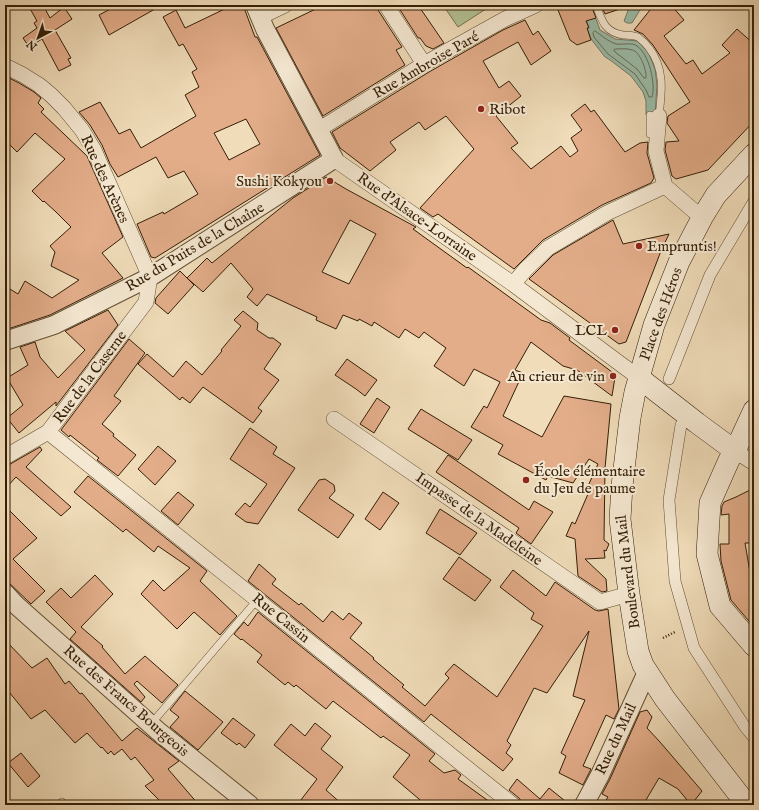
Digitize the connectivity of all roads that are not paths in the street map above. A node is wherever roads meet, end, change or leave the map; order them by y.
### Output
1 (285, 5) edge
2 (386, 5) edge
3 (536, 5) edge
4 (596, 5) edge
5 (257, 11) edge
6 (424, 64) junction
7 (5, 66) edge
8 (655, 116) junction
9 (318, 130) junction
10 (650, 134) dead end
11 (754, 154) edge
12 (334, 159) junction
13 (665, 186) junction
14 (754, 201) edge
15 (703, 216) junction
16 (150, 277) junction
17 (513, 284) junction
18 (5, 341) edge
19 (638, 377) junction
20 (669, 379) dead end
21 (754, 410) edge
22 (334, 420) dead end
23 (681, 425) dead end
24 (48, 432) junction
25 (736, 450) junction
26 (5, 457) edge
27 (754, 463) edge
28 (629, 594) junction
29 (258, 600) junction
30 (9, 603) edge
31 (754, 646) edge
32 (647, 672) junction
33 (151, 725) junction
34 (754, 738) edge
35 (250, 805) edge
36 (513, 805) edge
37 (584, 805) edge
38 (747, 805) edge

1 - 5 street
2 - 6 street
3 - 6 street, Rue Ambroise Paré
4 - 8 lane
5 - 9 street, Rue d'Alsace-Lorraine
6 - 9 street, Rue Ambroise Paré
7 - 16 street, Rue des Arènes
8 - 10 lane
8 - 13 street
9 - 12 street, Rue d'Alsace-Lorraine
11 - 15 main road, Place des Héros
12 - 16 street, Rue du Puits de la Chaîne
12 - 17 street, Rue d'Alsace-Lorraine
13 - 15 street
13 - 17 street
14 - 20 street
15 - 19 main road, Place des Héros
16 - 18 street, Rue du Puits de la Chaîne
16 - 24 street, Rue de la Caserne
17 - 19 street, Rue d'Alsace-Lorraine
19 - 25 main road
19 - 28 main road, Boulevard du Mail
21 - 25 main road
22 - 28 street, Impasse de la Madeleine
23 - 34 street
24 - 26 street, Rue de la Caserne
24 - 29 street, Rue Cassin
25 - 27 street
25 - 31 main road
28 - 32 main road, Boulevard du Mail
29 - 33 lane
29 - 36 street, Rue Cassin
30 - 33 street, Rue des Francs Bourgeois
32 - 37 street, Rue du Mail
32 - 38 main road, Boulevard du Mail
33 - 35 street, Rue des Francs Bourgeois

